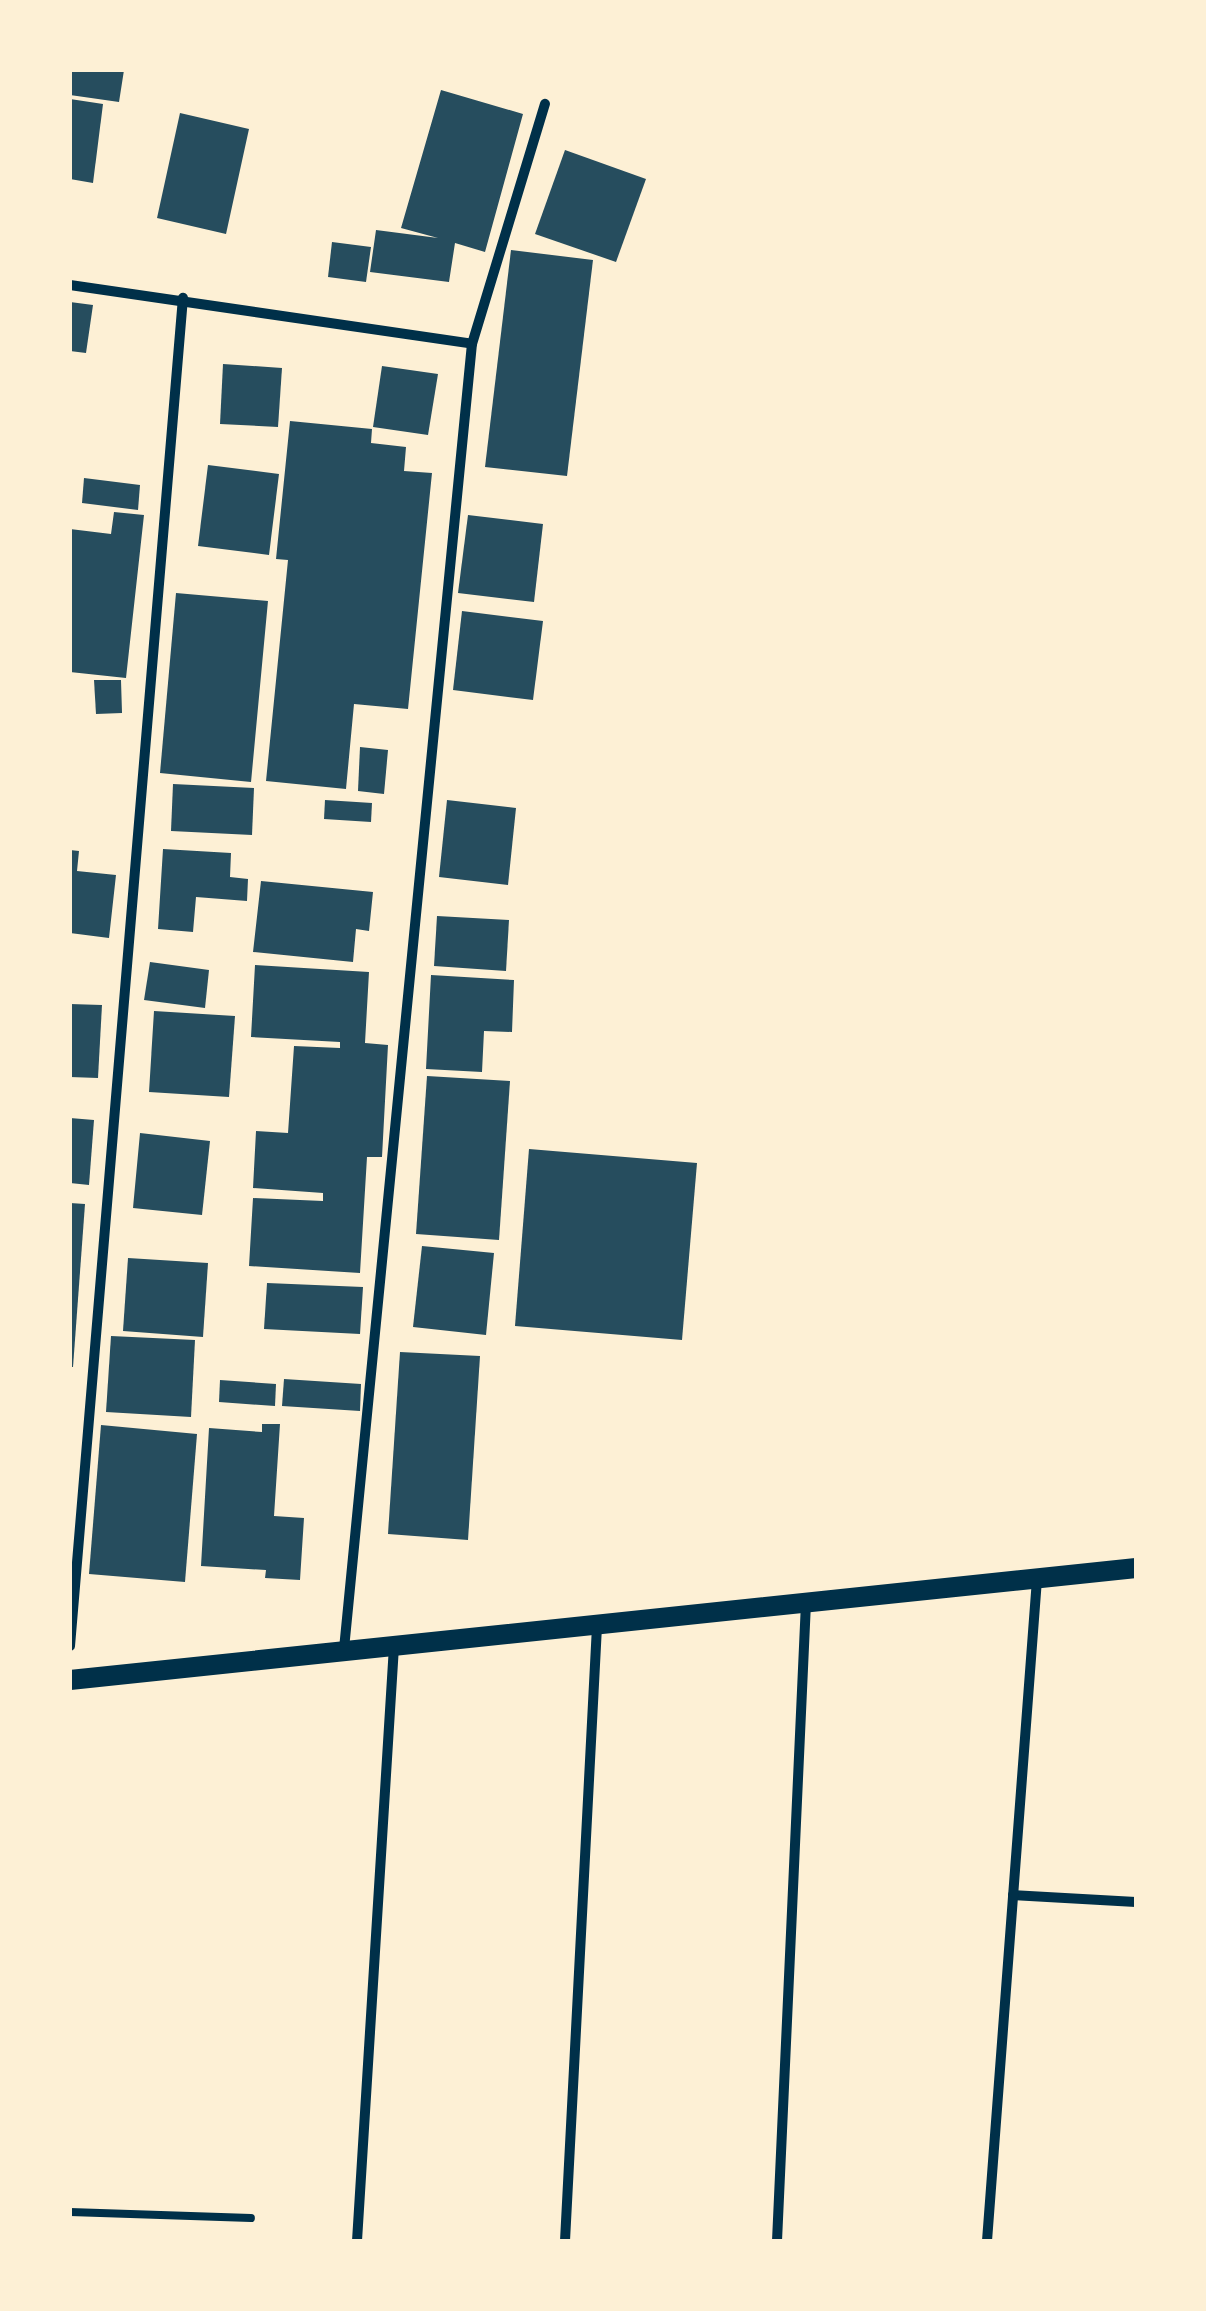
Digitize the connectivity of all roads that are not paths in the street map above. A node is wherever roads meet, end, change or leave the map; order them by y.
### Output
1 (545, 104) dead end
2 (70, 285) edge
3 (183, 298) junction
4 (472, 344) junction
5 (1136, 1568) edge
6 (1037, 1577) junction
7 (806, 1601) junction
8 (597, 1627) junction
9 (394, 1645) junction
10 (70, 1646) edge
11 (344, 1649) junction
12 (70, 1680) edge
13 (1013, 1895) junction
14 (1136, 1902) edge
15 (70, 2212) edge
16 (251, 2218) dead end
17 (357, 2241) edge
18 (566, 2241) edge
19 (777, 2241) edge
20 (987, 2241) edge

1 - 4 street
2 - 3 street
3 - 4 street
3 - 10 street
4 - 11 street
5 - 6 main road
6 - 7 main road
6 - 13 street
7 - 8 main road
7 - 19 street
8 - 9 main road
8 - 18 street
9 - 11 main road
9 - 17 street
11 - 12 main road
13 - 14 street
13 - 20 street
15 - 16 lane

